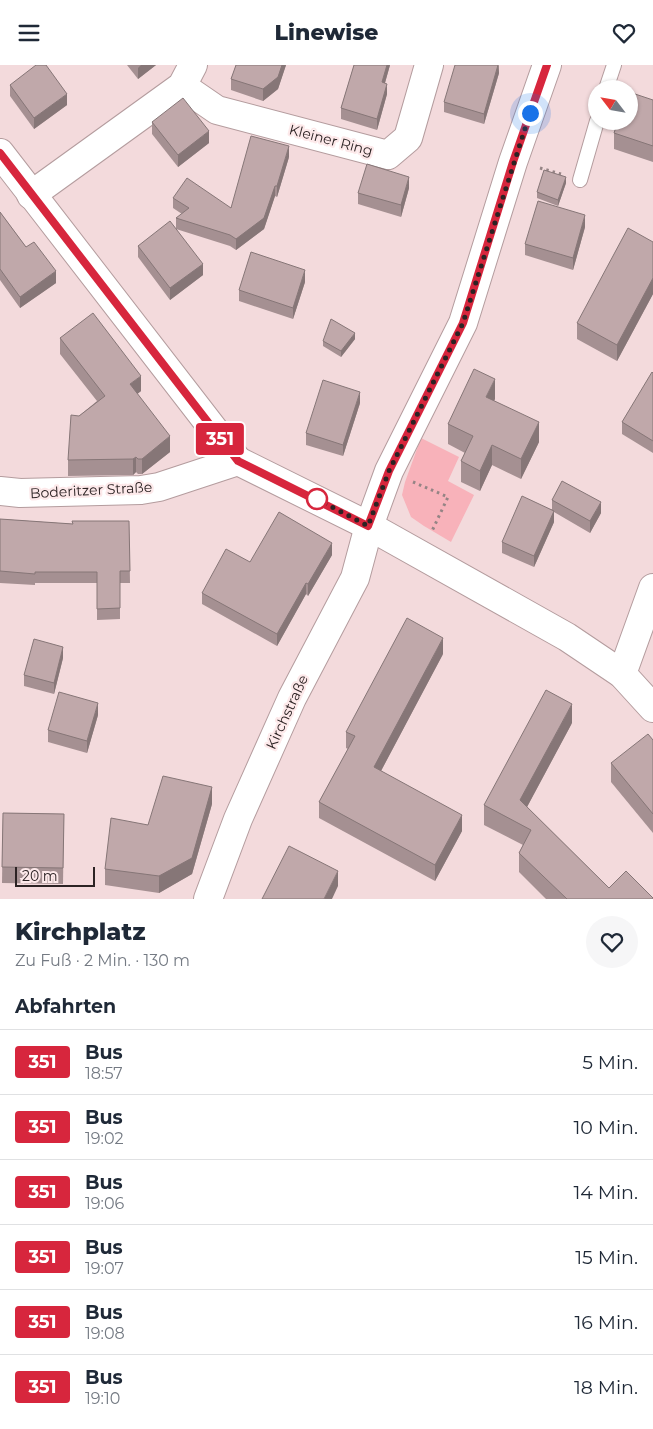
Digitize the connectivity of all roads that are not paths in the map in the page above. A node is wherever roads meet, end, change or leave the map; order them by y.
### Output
1 (429, 65) edge
2 (547, 65) edge
3 (614, 65) edge
4 (187, 75) edge
5 (609, 80) edge
6 (594, 130) edge
7 (0, 153) edge
8 (580, 180) road end
9 (31, 195) junction
10 (238, 461) junction
11 (0, 491) edge
12 (368, 526) junction
13 (653, 588) edge
14 (622, 674) junction
15 (653, 707) edge
16 (208, 899) edge

1 - 4 street, Kleiner Ring
2 - 12 street, Kirchstraße
3 - 5 lane
4 - 9 street, Kleiner Ring
6 - 8 lane
7 - 9 street
9 - 10 street
10 - 11 street, Boderitzer Straße
10 - 12 street
12 - 14 street
12 - 16 street, Kirchstraße
13 - 14 street
14 - 15 street

